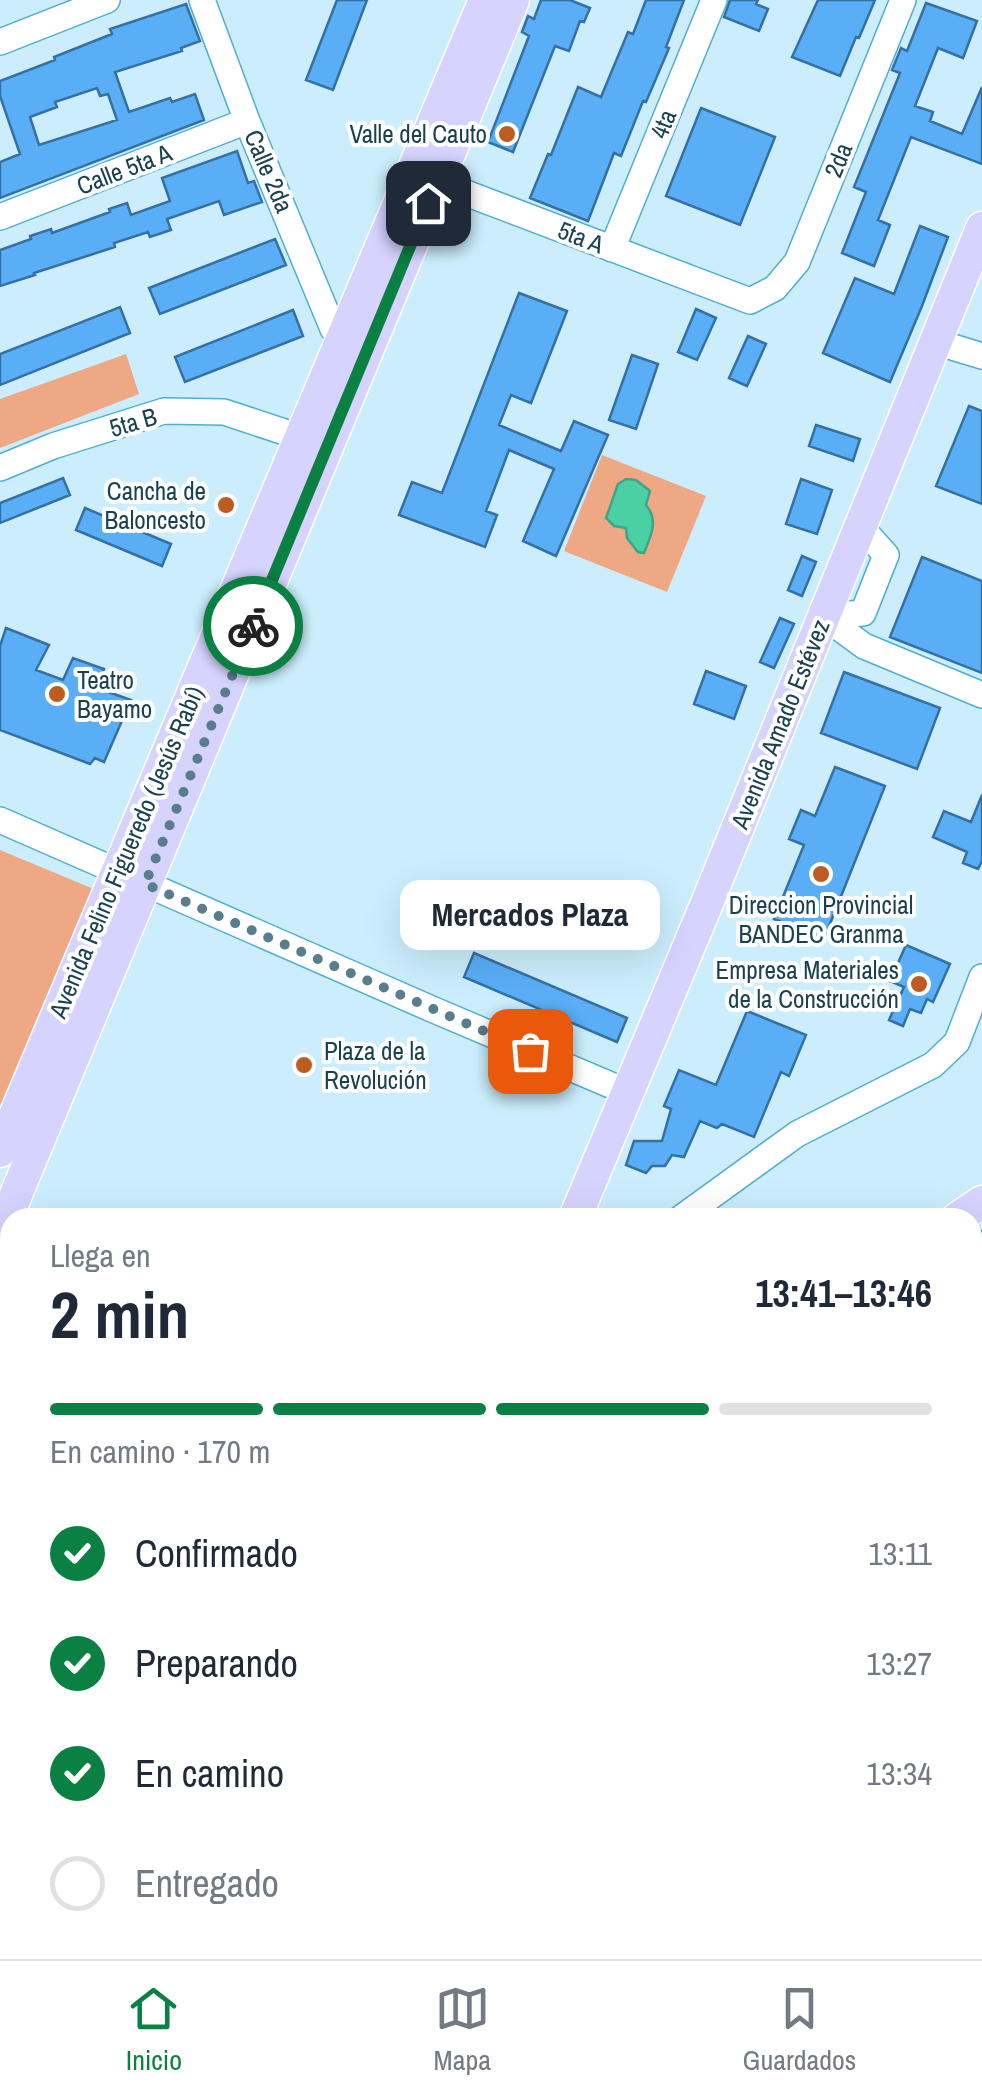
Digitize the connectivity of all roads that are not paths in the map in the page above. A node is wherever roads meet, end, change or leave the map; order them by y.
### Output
1 (106, 0) edge
2 (202, 0) edge
3 (484, 0) edge
4 (513, 0) edge
5 (714, 0) edge
6 (903, 0) edge
7 (0, 42) edge
8 (247, 121) junction
9 (425, 177) junction
10 (0, 217) edge
11 (982, 228) edge
12 (612, 249) junction
13 (750, 300) joint
14 (344, 332) junction
15 (936, 342) junction
16 (982, 356) edge
17 (314, 441) junction
18 (0, 468) edge
19 (823, 616) junction
20 (982, 695) edge
21 (0, 820) edge
22 (132, 877) junction
23 (982, 977) edge
24 (627, 1092) junction
25 (0, 1151) edge
26 (9, 1208) edge
27 (579, 1208) edge
28 (695, 1208) edge

1 - 7 street
2 - 8 street, Calle 2da
3 - 9 main road, Avenida Felino Figueredo (Jesús Rabí)
4 - 9 main road, Avenida Felino Figueredo (Jesús Rabí)
5 - 12 street, 4ta
6 - 13 street, 2da
8 - 10 street, Calle 5ta A
8 - 14 street, Calle 2da
9 - 12 street, 5ta A
9 - 14 main road, Avenida Felino Figueredo (Jesús Rabí)
9 - 17 main road, Avenida Felino Figueredo (Jesús Rabí)
11 - 15 main road, Avenida Amado Estévez
12 - 13 street, 5ta A
14 - 17 main road, Avenida Felino Figueredo (Jesús Rabí)
15 - 16 street
15 - 19 main road, Avenida Amado Estévez
17 - 18 street, 5ta B
17 - 22 main road, Avenida Felino Figueredo (Jesús Rabí)
19 - 20 street
19 - 24 main road, Avenida Amado Estévez
21 - 22 street
22 - 24 street
22 - 25 main road, Avenida Felino Figueredo (Jesús Rabí)
22 - 26 main road, Avenida Felino Figueredo (Jesús Rabí)
23 - 28 street
24 - 27 main road, Avenida Amado Estévez

